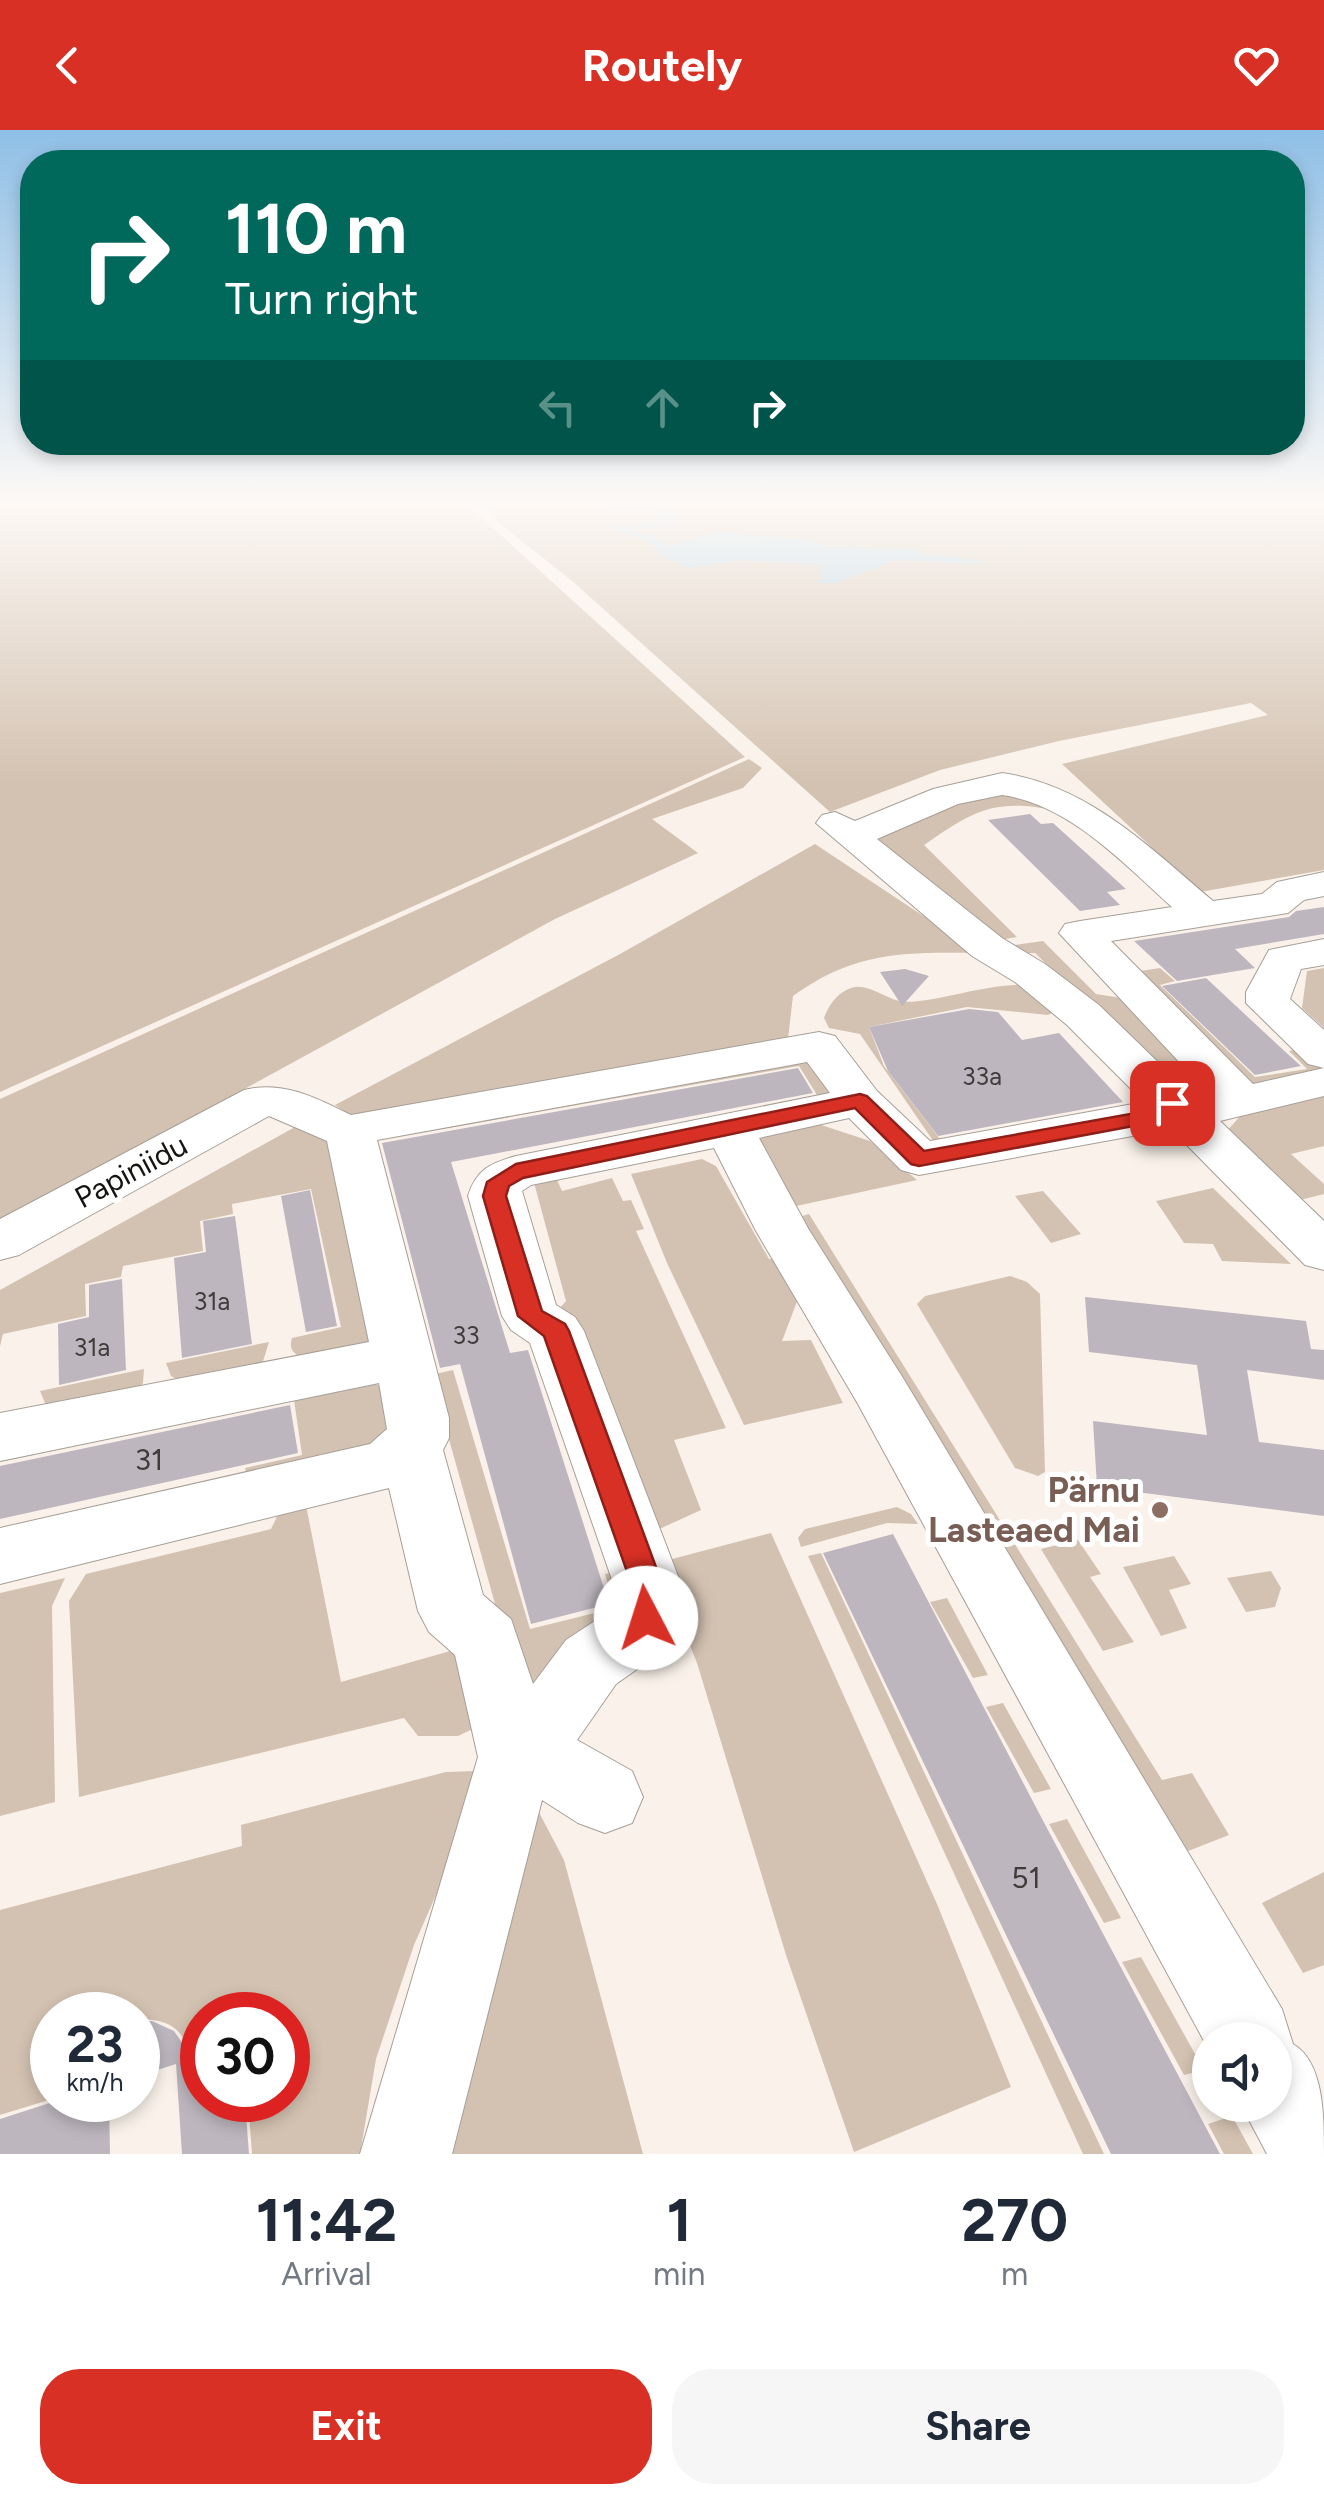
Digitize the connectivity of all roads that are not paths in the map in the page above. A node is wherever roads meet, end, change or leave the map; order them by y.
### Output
1 (1324, 884) edge
2 (1204, 914) junction
3 (1324, 952) edge
4 (1324, 1054) edge
5 (1324, 1082) edge
6 (860, 1100) junction
7 (1241, 1100) junction
8 (1184, 1115) junction
9 (730, 1130) junction
10 (346, 1131) junction
11 (0, 1242) edge
12 (1324, 1252) edge
13 (402, 1357) junction
14 (0, 1437) edge
15 (411, 1448) junction
16 (0, 1556) edge
17 (516, 1757) junction
18 (605, 1796) dead end
19 (1242, 2022) edge
20 (1292, 2111) edge
21 (406, 2154) edge
22 (1317, 2154) edge

1 - 2 street
2 - 7 street
2 - 8 street
3 - 4 street
5 - 7 street
6 - 8 street
6 - 9 street
6 - 10 street
7 - 8 street
8 - 12 street
9 - 17 street
9 - 19 street
10 - 11 street, Papiniidu
10 - 13 street
13 - 14 street
13 - 15 street
15 - 16 street
15 - 17 street
17 - 18 street
17 - 21 street
20 - 22 street

